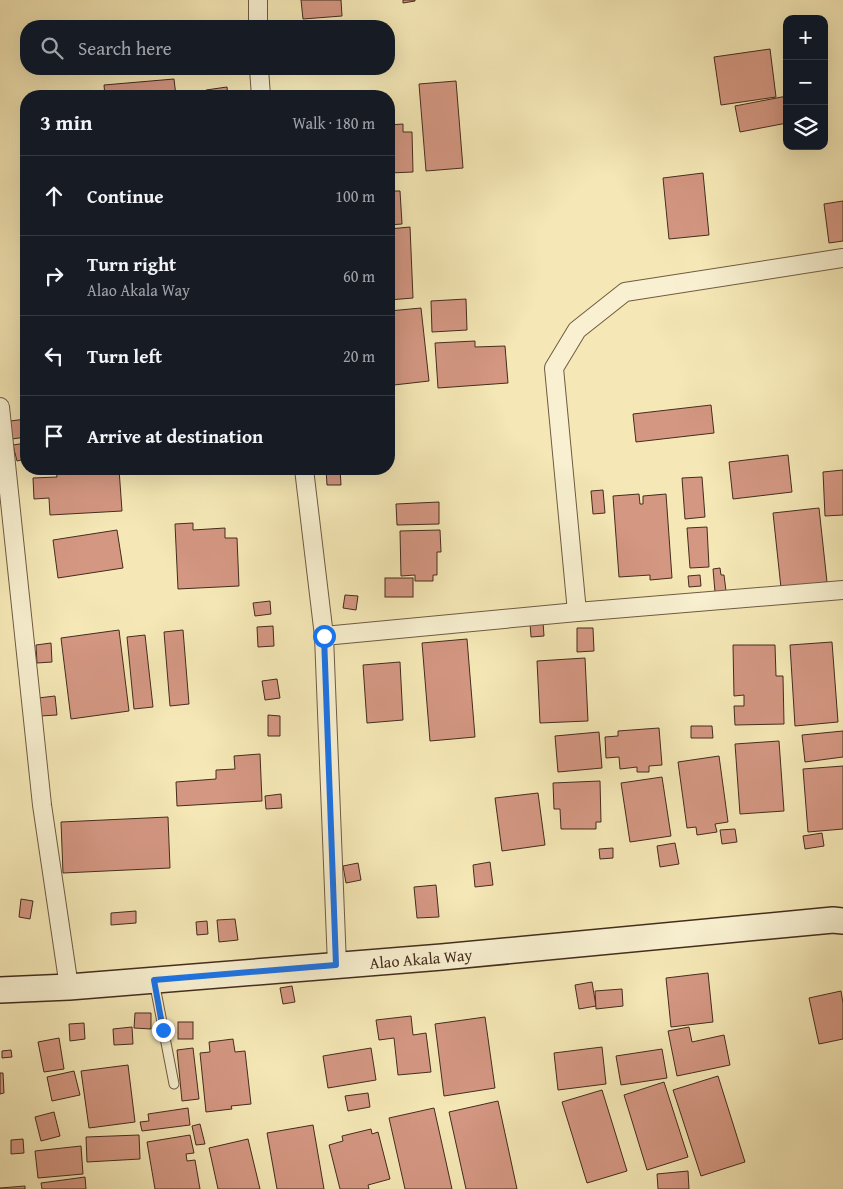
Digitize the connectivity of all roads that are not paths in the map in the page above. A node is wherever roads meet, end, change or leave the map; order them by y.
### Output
1 (258, 0) edge
2 (258, 20) edge
3 (259, 75) edge
4 (260, 90) edge
5 (843, 258) edge
6 (1, 414) edge
7 (305, 475) edge
8 (843, 590) edge
9 (577, 612) junction
10 (324, 636) junction
11 (843, 921) edge
12 (336, 965) junction
13 (154, 980) junction
14 (69, 987) junction
15 (0, 990) edge
16 (174, 1084) dead end

1 - 2 street
3 - 4 street
5 - 9 street
6 - 14 street
7 - 10 street
8 - 9 street
9 - 10 street
10 - 12 street
11 - 12 street, Alao Akala Way
12 - 13 street, Alao Akala Way
13 - 14 street, Alao Akala Way
13 - 16 lane
14 - 15 street, Alao Akala Way

